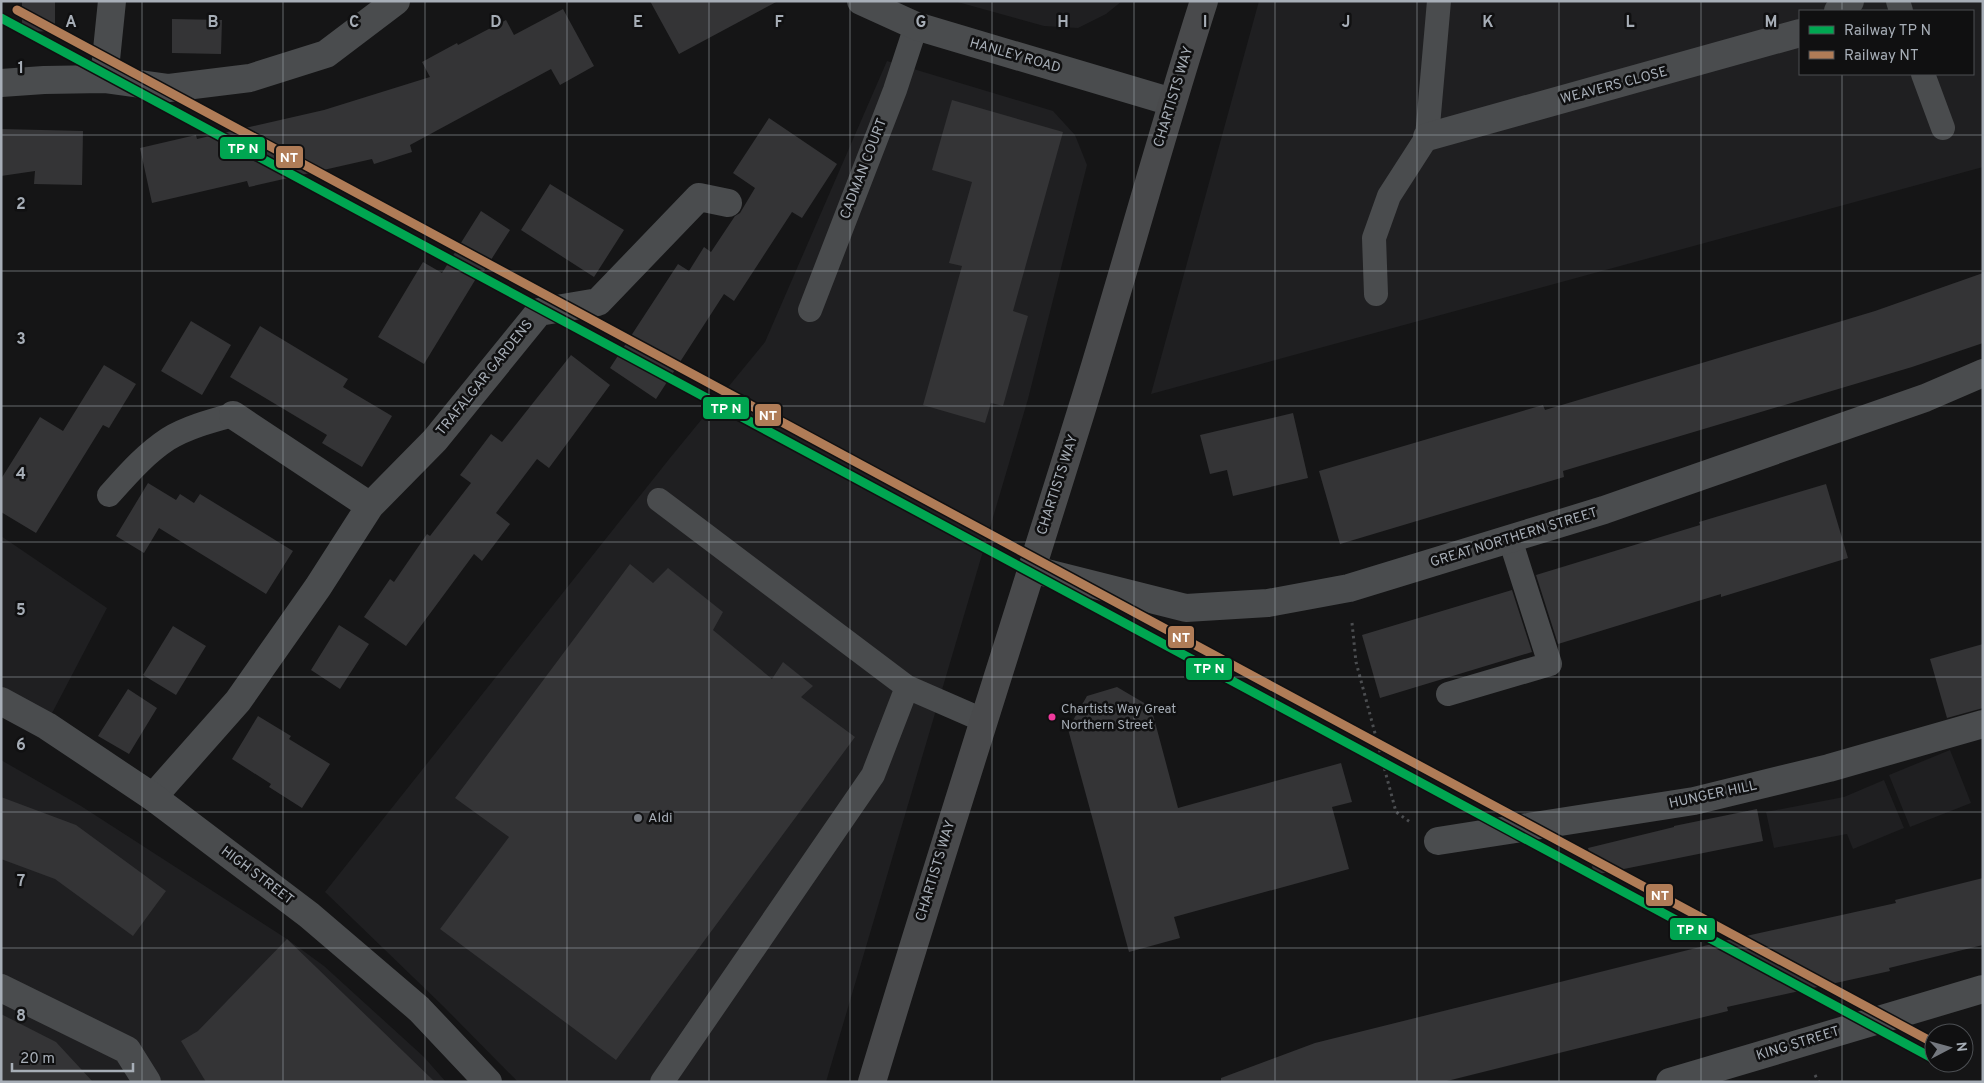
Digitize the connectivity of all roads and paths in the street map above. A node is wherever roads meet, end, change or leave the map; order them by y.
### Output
1 (112, 1) edge
2 (396, 1) edge
3 (861, 1) edge
4 (1204, 1) edge
5 (1439, 1) edge
6 (1850, 1) edge
7 (1839, 10) edge
8 (916, 26) junction
9 (1799, 33) edge
10 (1924, 75) edge
11 (104, 79) junction
12 (1, 83) edge
13 (1172, 102) junction
14 (1943, 128) dead end
15 (1427, 137) junction
16 (728, 204) dead end
17 (1376, 294) dead end
18 (810, 310) dead end
19 (1983, 373) edge
20 (233, 415) joint
21 (110, 495) dead end
22 (659, 500) dead end
23 (370, 506) junction
24 (1510, 539) junction
25 (1031, 570) junction
26 (1348, 588) junction
27 (907, 687) junction
28 (1448, 694) dead end
29 (1, 701) edge
30 (984, 721) junction
31 (1983, 724) edge
32 (153, 797) junction
33 (1438, 841) joint
34 (1, 988) edge
35 (1983, 989) edge
36 (1680, 1081) edge
37 (148, 1082) edge
38 (488, 1082) edge
39 (662, 1082) edge
40 (872, 1082) edge

1 - 11 street
2 - 11 street
3 - 8 street, HANLEY ROAD
4 - 13 main road, CHARTISTS WAY
5 - 15 lane
6 - 7 street
8 - 13 street, HANLEY ROAD
8 - 18 lane, CADMAN COURT
9 - 15 street, WEAVERS CLOSE
10 - 14 lane
11 - 12 street
13 - 25 main road, CHARTISTS WAY
15 - 17 lane
16 - 23 street, TRAFALGAR GARDENS
19 - 24 street, GREAT NORTHERN STREET
20 - 21 lane
20 - 23 street
22 - 27 lane
23 - 32 street, TRAFALGAR GARDENS
24 - 26 street, GREAT NORTHERN STREET
24 - 28 lane
25 - 26 street, GREAT NORTHERN STREET
25 - 30 main road, CHARTISTS WAY
26 - 33 path
27 - 30 lane
27 - 39 lane
29 - 32 street, HIGH STREET
30 - 40 main road, CHARTISTS WAY
31 - 33 street, HUNGER HILL
32 - 38 street, HIGH STREET
34 - 37 street
35 - 36 street, KING STREET

